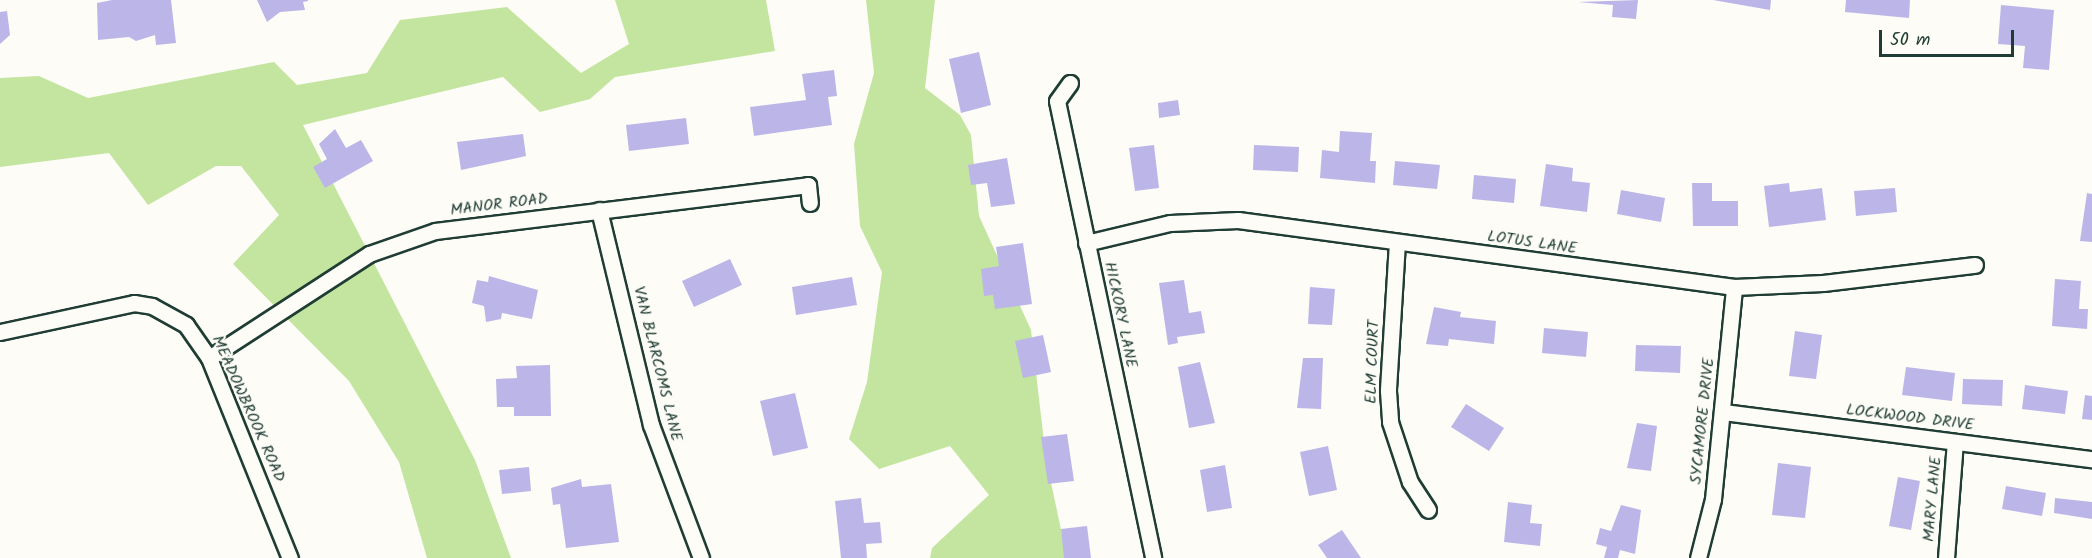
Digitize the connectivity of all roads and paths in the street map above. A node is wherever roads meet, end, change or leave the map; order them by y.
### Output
1 (1070, 83) dead end
2 (810, 204) dead end
3 (599, 210) junction
4 (1397, 242) junction
5 (1086, 243) junction
6 (1975, 265) dead end
7 (1734, 287) junction
8 (0, 332) edge
9 (209, 358) junction
10 (1722, 412) junction
11 (1955, 442) junction
12 (2092, 459) edge
13 (1428, 510) dead end
14 (290, 558) edge
15 (700, 558) edge
16 (1153, 558) edge
17 (1698, 558) edge
18 (1946, 558) edge

1 - 5 street, HICKORY LANE
2 - 3 street, MANOR ROAD
3 - 9 street, MANOR ROAD
3 - 15 street, VAN BLARCOMS LANE
4 - 5 street, LOTUS LANE
4 - 7 street, LOTUS LANE
4 - 13 street, ELM COURT
5 - 16 street, HICKORY LANE
6 - 7 street, LOTUS LANE
7 - 10 street, SYCAMORE DRIVE
8 - 9 street, MEADOWBROOK ROAD
9 - 14 street, MEADOWBROOK ROAD
10 - 11 street, LOCKWOOD DRIVE
10 - 17 street, SYCAMORE DRIVE
11 - 12 street, LOCKWOOD DRIVE
11 - 18 street, MARY LANE

